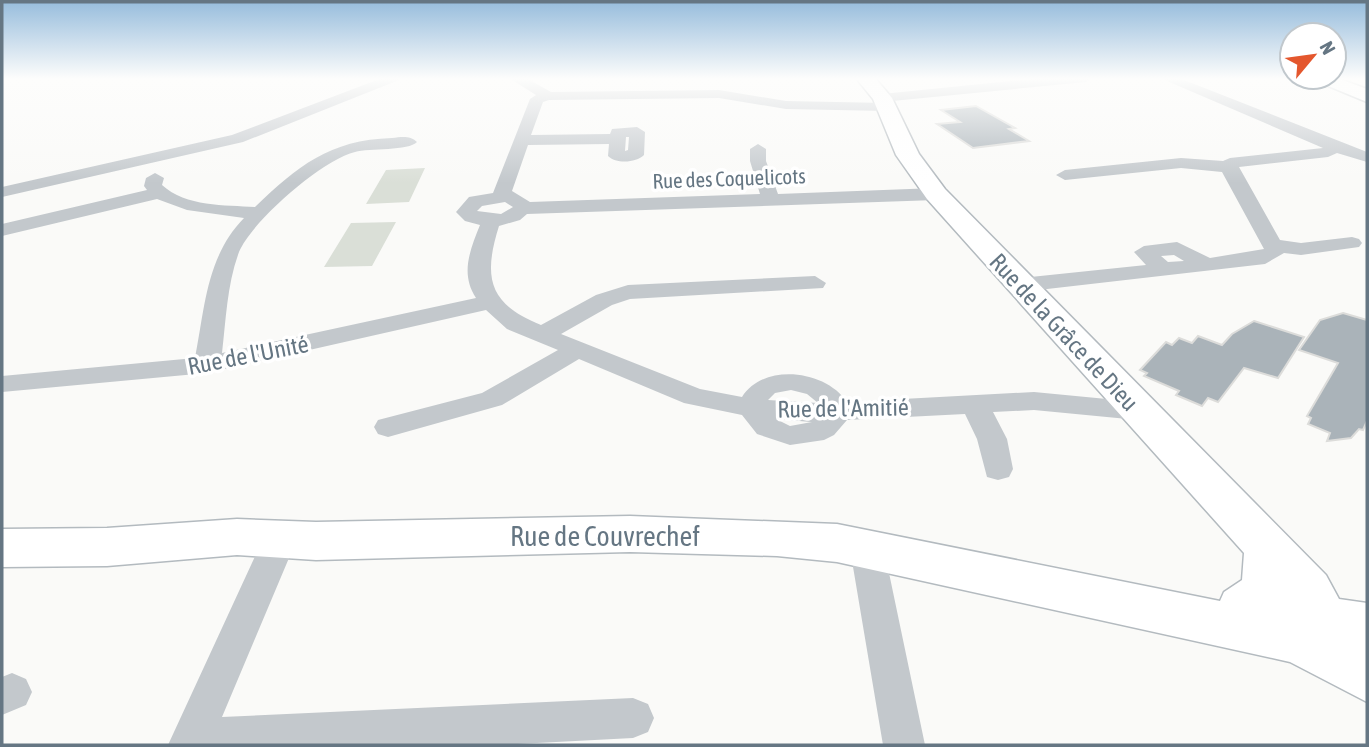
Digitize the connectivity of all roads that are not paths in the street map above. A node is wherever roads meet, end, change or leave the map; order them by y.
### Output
1 (301, 113) edge
2 (532, 113) edge
3 (889, 113) edge
4 (1251, 113) edge
5 (237, 139) joint
6 (618, 139) dead end
7 (522, 140) junction
8 (409, 142) dead end
9 (1335, 147) junction
10 (758, 149) dead end
11 (171, 155) junction
12 (1367, 157) edge
13 (1228, 167) junction
14 (1065, 175) dead end
15 (2, 192) edge
16 (158, 193) junction
17 (936, 194) junction
18 (501, 196) junction
19 (771, 199) junction
20 (523, 208) junction
21 (260, 213) junction
22 (491, 221) junction
23 (2, 230) edge
24 (1352, 243) dead end
25 (1273, 245) junction
26 (815, 283) dead end
27 (1021, 285) junction
28 (490, 302) junction
29 (541, 335) junction
30 (576, 350) junction
31 (207, 365) junction
32 (2, 384) edge
33 (974, 403) junction
34 (752, 408) junction
35 (835, 411) junction
36 (1138, 411) junction
37 (388, 427) dead end
38 (998, 469) dead end
39 (280, 539) junction
40 (2, 548) edge
41 (867, 549) junction
42 (1268, 550) junction
43 (1222, 613) junction
44 (1331, 628) edge
45 (1367, 676) edge
46 (633, 718) dead end
47 (190, 743) edge
48 (904, 745) edge

1 - 5 street
2 - 7 street
3 - 17 street, Rue de la Grâce de Dieu
4 - 9 street
5 - 11 street
6 - 7 street
7 - 18 street
8 - 21 street
9 - 12 street
9 - 13 street
10 - 19 street
11 - 15 street
11 - 16 street
13 - 14 street
13 - 25 street
16 - 21 street
16 - 23 street
17 - 19 street, Rue des Coquelicots
17 - 27 street, Rue de la Grâce de Dieu
18 - 20 street
18 - 22 street
19 - 20 street, Rue des Coquelicots
20 - 22 street
21 - 31 street
22 - 28 street, Rue de l'Amitié
24 - 25 street
25 - 27 street
26 - 29 street
27 - 36 street, Rue de la Grâce de Dieu
28 - 29 street, Rue de l'Amitié
28 - 31 street, Rue de l'Unité
29 - 30 street, Rue de l'Amitié
30 - 34 street, Rue de l'Amitié
30 - 37 street
31 - 32 street, Rue de l'Unité
33 - 35 street, Rue de l'Amitié
33 - 36 street, Rue de l'Amitié
33 - 38 street
34 - 35 street
34 - 35 street
36 - 42 street, Rue de la Grâce de Dieu
39 - 40 street, Rue de Couvrechef
39 - 41 street, Rue de Couvrechef
39 - 47 street
41 - 43 street, Rue de Couvrechef
41 - 48 street
42 - 43 street
42 - 44 street, Rue de la Grâce de Dieu
43 - 44 street, Rue de Couvrechef
44 - 45 street, Rue de Couvrechef
46 - 47 street

